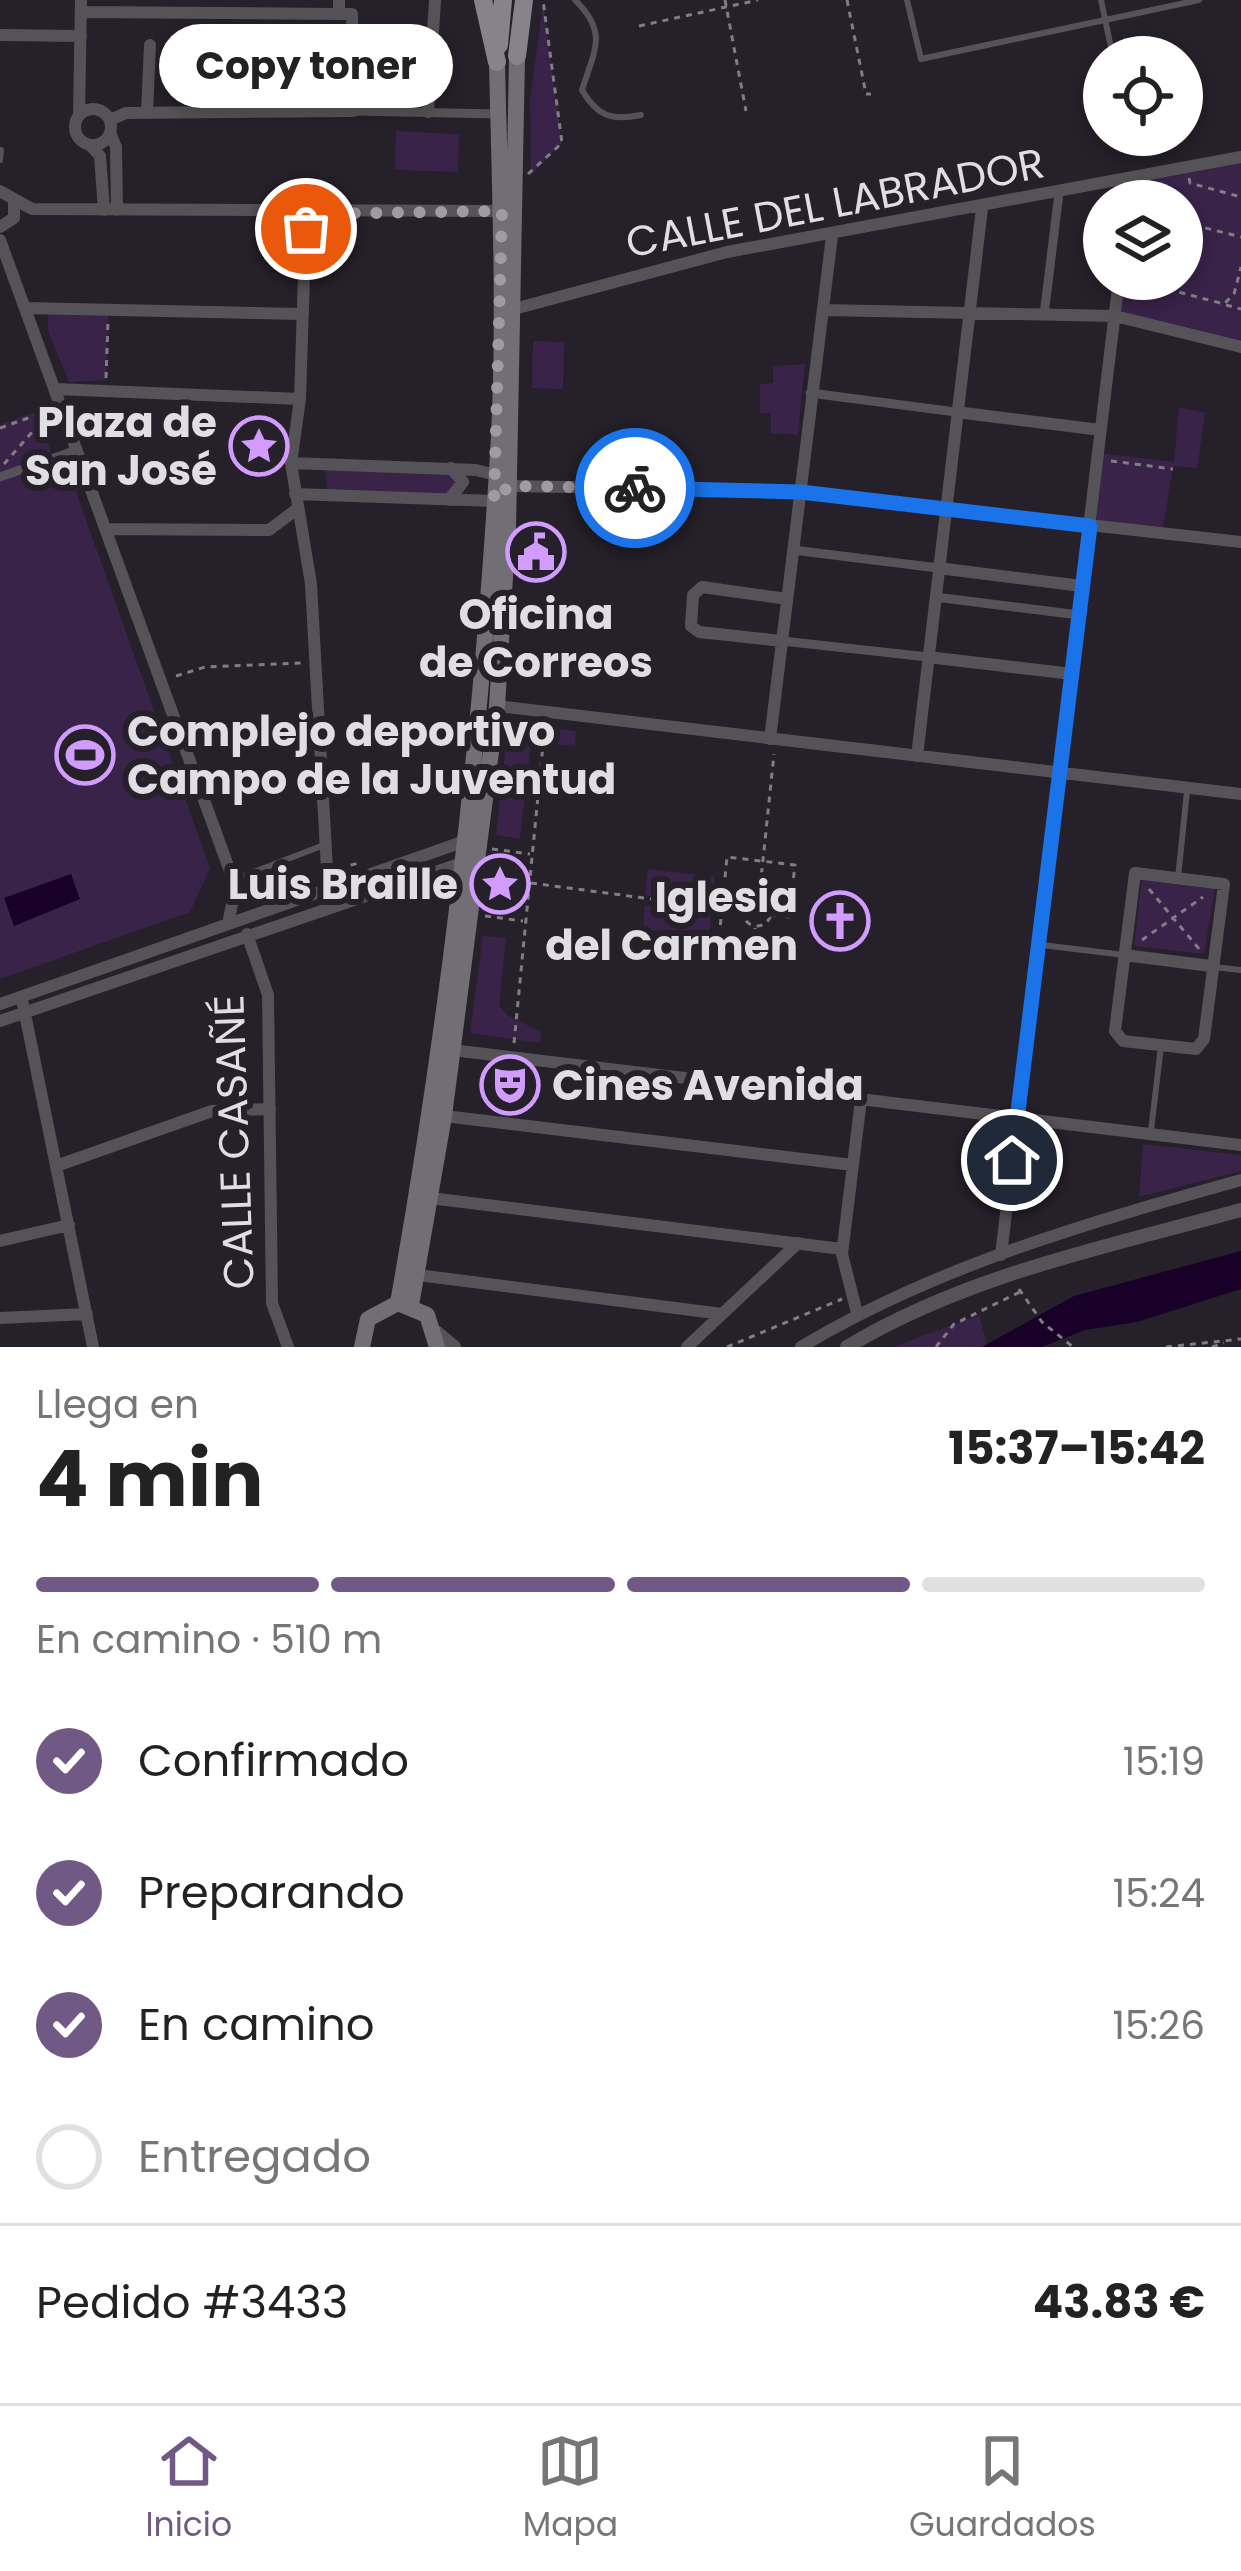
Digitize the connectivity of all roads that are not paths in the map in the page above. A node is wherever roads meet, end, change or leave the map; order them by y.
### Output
1 (435, 0) edge
2 (483, 0) edge
3 (502, 0) edge
4 (521, 0) edge
5 (575, 0) edge
6 (907, 0) edge
7 (1100, 0) edge
8 (1199, 0) edge
9 (81, 6) edge
10 (339, 7) edge
11 (1105, 21) junction
12 (0, 35) edge
13 (81, 36) junction
14 (1108, 36) edge
15 (150, 45) dead end
16 (217, 46) dead end
17 (507, 59) junction
18 (582, 90) junction
19 (570, 93) dead end
20 (218, 111) junction
21 (352, 111) junction
22 (147, 112) junction
23 (428, 112) junction
24 (498, 114) junction
25 (79, 116) junction
26 (640, 116) dead end
27 (110, 126) junction
28 (91, 145) junction
29 (1, 150) edge
30 (1241, 157) edge
31 (0, 160) edge
32 (1130, 179) joint
33 (4, 191) edge
34 (1059, 193) junction
35 (982, 208) junction
36 (32, 209) junction
37 (110, 210) junction
38 (502, 211) junction
39 (305, 214) junction
40 (8, 223) edge
41 (832, 236) junction
42 (2, 244) edge
43 (1119, 300) edge
44 (26, 308) junction
45 (514, 309) junction
46 (823, 310) junction
47 (303, 314) junction
48 (969, 314) junction
49 (1044, 315) junction
50 (1115, 316) junction
51 (1241, 347) edge
52 (56, 389) junction
53 (810, 393) junction
54 (300, 399) junction
55 (956, 412) junction
56 (1101, 430) junction
57 (77, 450) junction
58 (291, 463) junction
59 (333, 464) junction
60 (452, 468) junction
61 (0, 477) edge
62 (503, 479) junction
63 (801, 492) junction
64 (337, 496) junction
65 (448, 501) junction
66 (494, 501) junction
67 (296, 502) junction
68 (944, 511) junction
69 (1090, 526) junction
70 (106, 529) junction
71 (1241, 542) edge
72 (793, 550) junction
73 (938, 568) junction
74 (1082, 586) junction
75 (934, 597) junction
76 (787, 599) junction
77 (1079, 615) junction
78 (782, 641) junction
79 (928, 657) junction
80 (1072, 674) junction
81 (497, 706) junction
82 (773, 740) junction
83 (917, 756) junction
84 (1060, 773) junction
85 (1187, 788) junction
86 (1241, 794) edge
87 (326, 844) junction
88 (473, 851) junction
89 (1178, 878) junction
90 (233, 880) junction
91 (328, 887) junction
92 (228, 924) junction
93 (248, 934) junction
94 (1038, 945) junction
95 (1125, 951) junction
96 (1211, 961) junction
97 (1241, 970) edge
98 (0, 1004) edge
99 (23, 1004) junction
100 (0, 1021) edge
101 (1160, 1046) junction
102 (452, 1050) junction
103 (861, 1100) junction
104 (270, 1109) junction
105 (444, 1116) junction
106 (1017, 1119) junction
107 (1150, 1135) junction
108 (1241, 1144) edge
109 (56, 1166) junction
110 (853, 1166) junction
111 (1241, 1180) edge
112 (430, 1198) junction
113 (1241, 1210) edge
114 (69, 1225) junction
115 (0, 1241) edge
116 (798, 1244) junction
117 (842, 1249) junction
118 (1001, 1255) junction
119 (418, 1275) junction
120 (404, 1304) junction
121 (857, 1313) junction
122 (87, 1314) junction
123 (722, 1314) junction
124 (0, 1318) edge
125 (437, 1340) edge
126 (93, 1347) edge
127 (288, 1347) edge
128 (361, 1347) edge
129 (454, 1347) edge
130 (687, 1347) edge
131 (801, 1347) edge
132 (847, 1347) edge

1 - 23 street
2 - 17 main road
3 - 17 main road
4 - 17 main road
5 - 18 lane
6 - 11 lane
7 - 11 lane
8 - 11 lane
9 - 10 street
9 - 13 street
10 - 21 street
11 - 14 lane
12 - 13 street
13 - 25 street
15 - 22 street
16 - 20 street
17 - 24 main road
17 - 45 main road
18 - 19 lane
18 - 26 lane
20 - 21 street
20 - 22 street
21 - 23 street
22 - 27 street
23 - 24 street
24 - 38 main road
25 - 27 street
25 - 28 street
27 - 28 street
27 - 37 street
28 - 37 street
29 - 31 lane
30 - 32 street, CALLE DEL LABRADOR
32 - 34 street, CALLE DEL LABRADOR
33 - 36 street
33 - 40 street
34 - 35 street, CALLE DEL LABRADOR
34 - 49 street
35 - 41 street, CALLE DEL LABRADOR
35 - 48 street
36 - 37 street
36 - 40 street
37 - 39 street
38 - 39 street
38 - 62 main road
39 - 47 street
40 - 42 street
41 - 45 street, CALLE DEL LABRADOR
41 - 46 street
42 - 44 street
43 - 50 street
44 - 47 street
44 - 52 street
45 - 62 main road
46 - 48 street
46 - 53 street
47 - 54 street
48 - 49 street
48 - 55 street
49 - 50 street
50 - 51 street
50 - 56 street
52 - 54 street
52 - 57 street
53 - 55 street
53 - 63 street
54 - 58 street
55 - 56 street
55 - 68 street
56 - 69 street
57 - 61 street
57 - 70 street
58 - 59 street
58 - 67 street
59 - 60 street
59 - 64 street
60 - 62 street
60 - 65 street
62 - 63 street
62 - 66 main road
62 - 81 main road
63 - 68 street
63 - 72 street
64 - 65 street
64 - 67 street
65 - 66 street
66 - 88 main road
67 - 70 street
67 - 87 street
68 - 69 street
68 - 73 street
69 - 71 street
69 - 74 street
70 - 90 street
72 - 73 street
72 - 76 street
73 - 74 street
73 - 75 street
74 - 77 street
75 - 77 street
75 - 79 street
76 - 78 street
76 - 78 street
77 - 80 street
78 - 79 street
78 - 82 street
79 - 80 street
79 - 83 street
80 - 84 street
81 - 82 street
81 - 88 main road
82 - 83 street
83 - 84 street
84 - 85 street
84 - 94 street
85 - 86 street
85 - 89 lane
87 - 90 lane
87 - 91 street
88 - 91 street
88 - 93 street
88 - 102 main road
88 - 120 main road
89 - 95 street
89 - 96 street
90 - 92 street
91 - 92 street
92 - 99 street
93 - 99 street
93 - 104 street, CALLE CASAÑÉ
94 - 95 lane
94 - 106 street
95 - 96 street
95 - 101 street
96 - 97 lane
96 - 101 street
98 - 99 street
99 - 100 street
99 - 109 street
101 - 107 lane
102 - 103 street
102 - 105 main road
103 - 106 street
103 - 110 street
104 - 109 street
104 - 127 street, CALLE CASAÑÉ
105 - 110 street
105 - 112 main road
106 - 107 street
106 - 118 street
107 - 108 street
109 - 114 street
110 - 117 street
111 - 118 street
112 - 116 street
112 - 119 main road
113 - 132 street
114 - 115 street
114 - 122 street
116 - 117 street
116 - 123 street
117 - 121 street
118 - 121 street
119 - 120 main road
119 - 123 street
120 - 125 main road
120 - 128 main road
121 - 131 street
122 - 124 street
122 - 126 street
123 - 130 street
125 - 129 street

